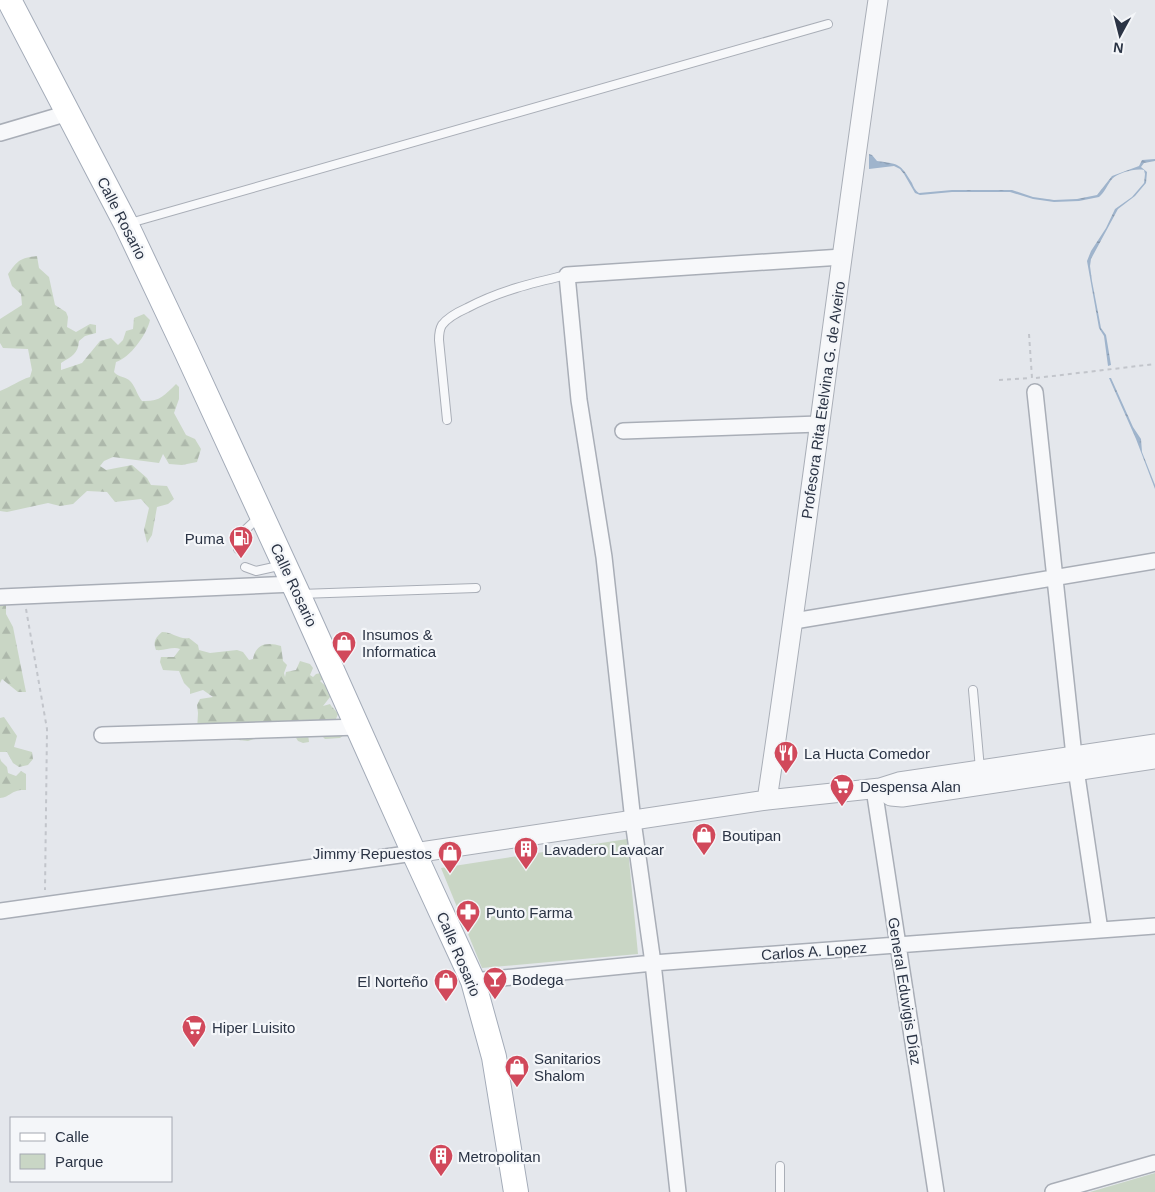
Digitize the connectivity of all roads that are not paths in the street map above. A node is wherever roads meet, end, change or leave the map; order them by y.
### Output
1 (9, 0) edge
2 (878, 0) edge
3 (828, 24) dead end
4 (68, 113) junction
5 (0, 133) edge
6 (126, 224) junction
7 (842, 257) junction
8 (567, 275) junction
9 (1034, 385) road end
10 (447, 420) dead end
11 (819, 424) junction
12 (623, 431) dead end
13 (262, 514) junction
14 (238, 549) dead end
15 (1155, 561) edge
16 (245, 567) dead end
17 (1055, 578) junction
18 (292, 580) junction
19 (476, 588) dead end
20 (0, 597) edge
21 (794, 621) junction
22 (973, 690) dead end
23 (358, 727) junction
24 (102, 735) dead end
25 (1155, 744) edge
26 (1155, 759) edge
27 (1075, 763) junction
28 (980, 771) junction
29 (877, 789) junction
30 (767, 800) junction
31 (633, 821) junction
32 (414, 854) junction
33 (0, 911) edge
34 (1155, 926) edge
35 (1100, 930) junction
36 (898, 945) junction
37 (653, 963) junction
38 (473, 981) junction
39 (1155, 1163) edge
40 (780, 1166) dead end
41 (516, 1192) edge
42 (678, 1192) edge
43 (780, 1192) edge
44 (936, 1192) edge
45 (1053, 1192) edge

1 - 4 main road, Calle Rosario
2 - 7 street, Profesora Rita Etelvina G. de Aveiro
3 - 6 lane
4 - 5 street
4 - 6 main road, Calle Rosario
6 - 13 main road, Calle Rosario
7 - 8 street
7 - 11 street, Profesora Rita Etelvina G. de Aveiro
8 - 10 lane
8 - 31 street
9 - 17 street
11 - 12 street
11 - 21 street, Profesora Rita Etelvina G. de Aveiro
13 - 14 lane
13 - 18 main road, Calle Rosario
15 - 17 street
16 - 18 lane
17 - 21 street
17 - 27 street
18 - 19 lane
18 - 20 street
18 - 23 main road, Calle Rosario
21 - 30 street, Profesora Rita Etelvina G. de Aveiro
22 - 28 lane
23 - 24 street
23 - 32 main road, Calle Rosario
25 - 27 street
26 - 27 street
27 - 28 street
27 - 29 street
27 - 35 street
28 - 29 street
29 - 30 street
29 - 36 street, General Eduvigis Díaz
30 - 31 street
31 - 32 street
31 - 37 street
32 - 33 street
32 - 38 main road, Calle Rosario
34 - 35 street, Carlos A. Lopez
35 - 36 street, Carlos A. Lopez
36 - 37 street, Carlos A. Lopez
36 - 44 street, General Eduvigis Díaz
37 - 38 street, Carlos A. Lopez
37 - 42 street
38 - 41 main road, Calle Rosario
39 - 45 street
40 - 43 lane

